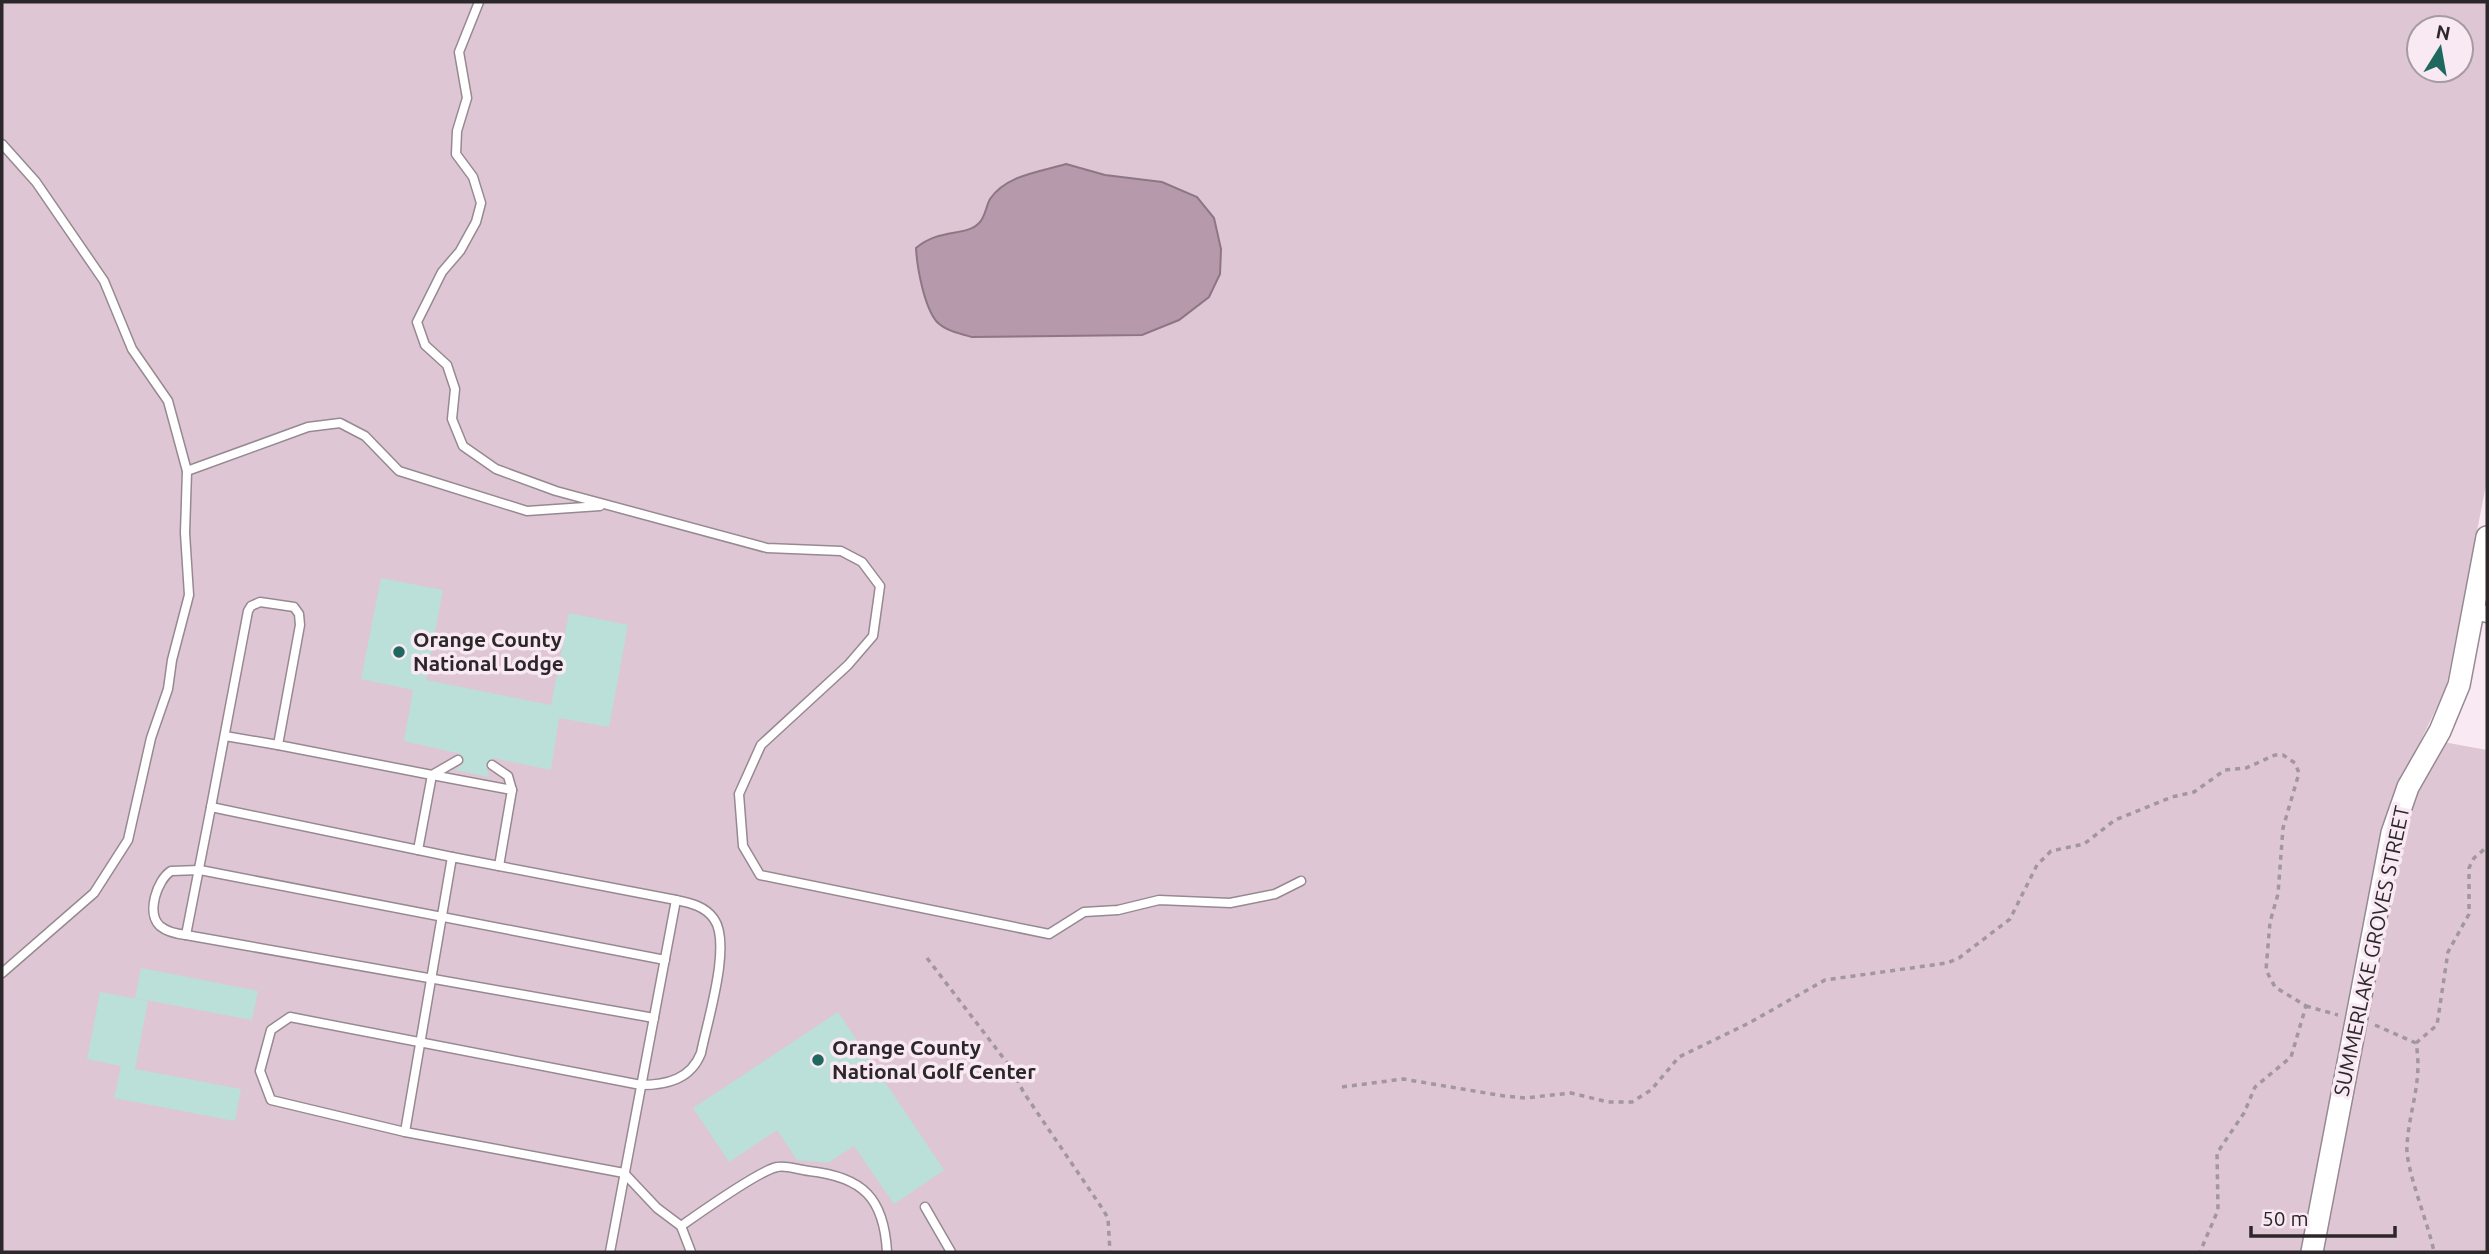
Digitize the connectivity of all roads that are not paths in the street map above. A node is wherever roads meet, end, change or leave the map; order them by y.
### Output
1 (479, 2) edge
2 (2, 144) edge
3 (187, 471) junction
4 (607, 506) junction
5 (2487, 537) edge
6 (2480, 612) edge
7 (225, 736) junction
8 (278, 745) junction
9 (457, 760) dead end
10 (492, 765) dead end
11 (432, 775) junction
12 (512, 790) junction
13 (211, 807) junction
14 (418, 850) junction
15 (452, 857) junction
16 (499, 866) junction
17 (200, 870) junction
18 (1301, 881) dead end
19 (676, 901) junction
20 (442, 917) junction
21 (186, 935) junction
22 (665, 960) junction
23 (2, 973) edge
24 (432, 979) junction
25 (654, 1018) junction
26 (421, 1042) junction
27 (641, 1085) junction
28 (405, 1132) junction
29 (624, 1173) junction
30 (925, 1207) dead end
31 (681, 1226) junction
32 (610, 1252) edge
33 (691, 1252) edge
34 (887, 1252) edge
35 (951, 1252) edge
36 (2312, 1252) edge

1 - 4 lane
2 - 3 lane
3 - 4 lane
3 - 23 lane
4 - 18 lane
5 - 6 street, SUMMERLAKE GROVES STREET
6 - 36 street, SUMMERLAKE GROVES STREET
7 - 8 lane
7 - 8 lane
7 - 13 lane
8 - 11 lane
9 - 11 lane
10 - 12 lane
11 - 12 lane
11 - 14 lane
12 - 16 lane
13 - 14 lane
13 - 17 lane
14 - 15 lane
15 - 16 lane
15 - 20 lane
16 - 19 lane
17 - 20 lane
17 - 21 lane
17 - 21 lane
19 - 22 lane
19 - 27 lane
20 - 22 lane
20 - 24 lane
21 - 24 lane
22 - 25 lane
24 - 25 lane
24 - 26 lane
25 - 27 lane
26 - 27 lane
26 - 28 lane
26 - 28 lane
27 - 29 lane
28 - 29 lane
29 - 31 lane
29 - 32 lane
30 - 35 lane
31 - 33 lane
31 - 34 lane

